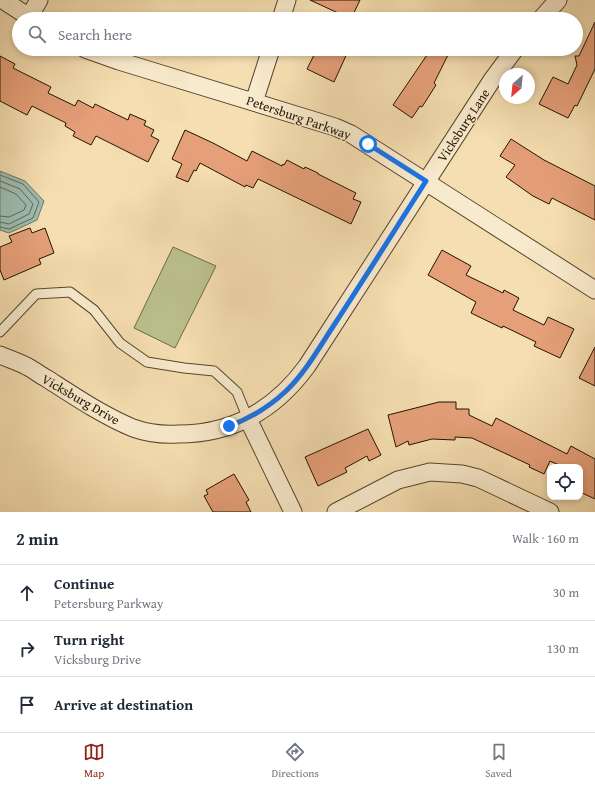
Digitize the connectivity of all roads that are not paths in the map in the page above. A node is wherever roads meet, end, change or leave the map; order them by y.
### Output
1 (3, 0) edge
2 (40, 0) edge
3 (287, 0) edge
4 (558, 0) edge
5 (22, 12) edge
6 (34, 12) edge
7 (283, 12) edge
8 (547, 12) edge
9 (104, 56) edge
10 (269, 56) edge
11 (510, 56) edge
12 (254, 102) junction
13 (426, 181) junction
14 (595, 290) edge
15 (0, 332) edge
16 (0, 355) edge
17 (248, 418) junction
18 (293, 512) edge
19 (336, 512) edge
20 (550, 512) edge

1 - 5 street
2 - 6 street
3 - 7 street
4 - 8 street
9 - 12 street, Petersburg Parkway
10 - 12 street
11 - 13 street, Vicksburg Lane
12 - 13 street, Petersburg Parkway
13 - 14 street, Petersburg Parkway
13 - 17 street, Vicksburg Drive
15 - 17 lane
16 - 17 street, Vicksburg Drive
17 - 18 street
19 - 20 street

